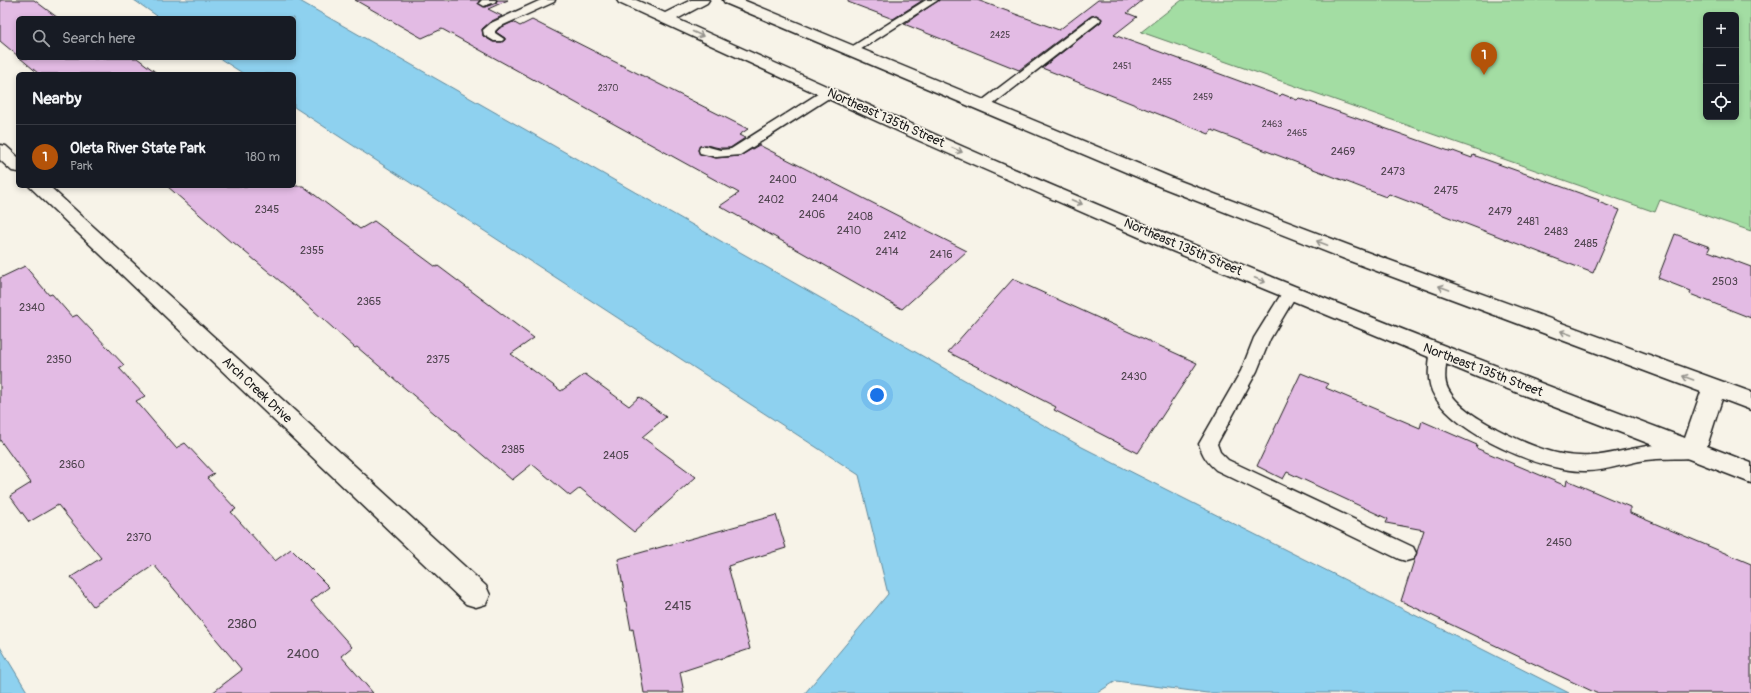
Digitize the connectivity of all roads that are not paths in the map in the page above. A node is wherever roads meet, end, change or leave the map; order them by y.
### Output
1 (550, 0) edge
2 (624, 0) edge
3 (702, 0) edge
4 (730, 0) edge
5 (933, 0) edge
6 (665, 19) junction
7 (1096, 19) dead end
8 (498, 39) dead end
9 (851, 51) junction
10 (828, 93) junction
11 (983, 106) junction
12 (0, 150) edge
13 (705, 150) dead end
14 (16, 165) edge
15 (40, 188) edge
16 (1290, 292) junction
17 (1438, 352) junction
18 (1714, 388) junction
19 (1751, 401) edge
20 (1693, 451) junction
21 (1751, 473) edge
22 (1406, 553) dead end
23 (476, 595) dead end

1 - 8 lane
2 - 6 street, Northeast 135th Street
3 - 6 street
4 - 9 street
5 - 9 lane
6 -> 10 street, Northeast 135th Street
7 - 11 lane
9 - 11 street
10 - 13 lane
10 -> 16 street, Northeast 135th Street
18 -> 11 street
12 - 14 street
15 - 23 street, Arch Creek Drive
16 - 17 street, Northeast 135th Street
16 - 22 lane
17 - 20 street, Northeast 135th Street
17 - 20 lane
18 - 19 street
18 - 20 street
20 - 21 street, Northeast 135th Street

